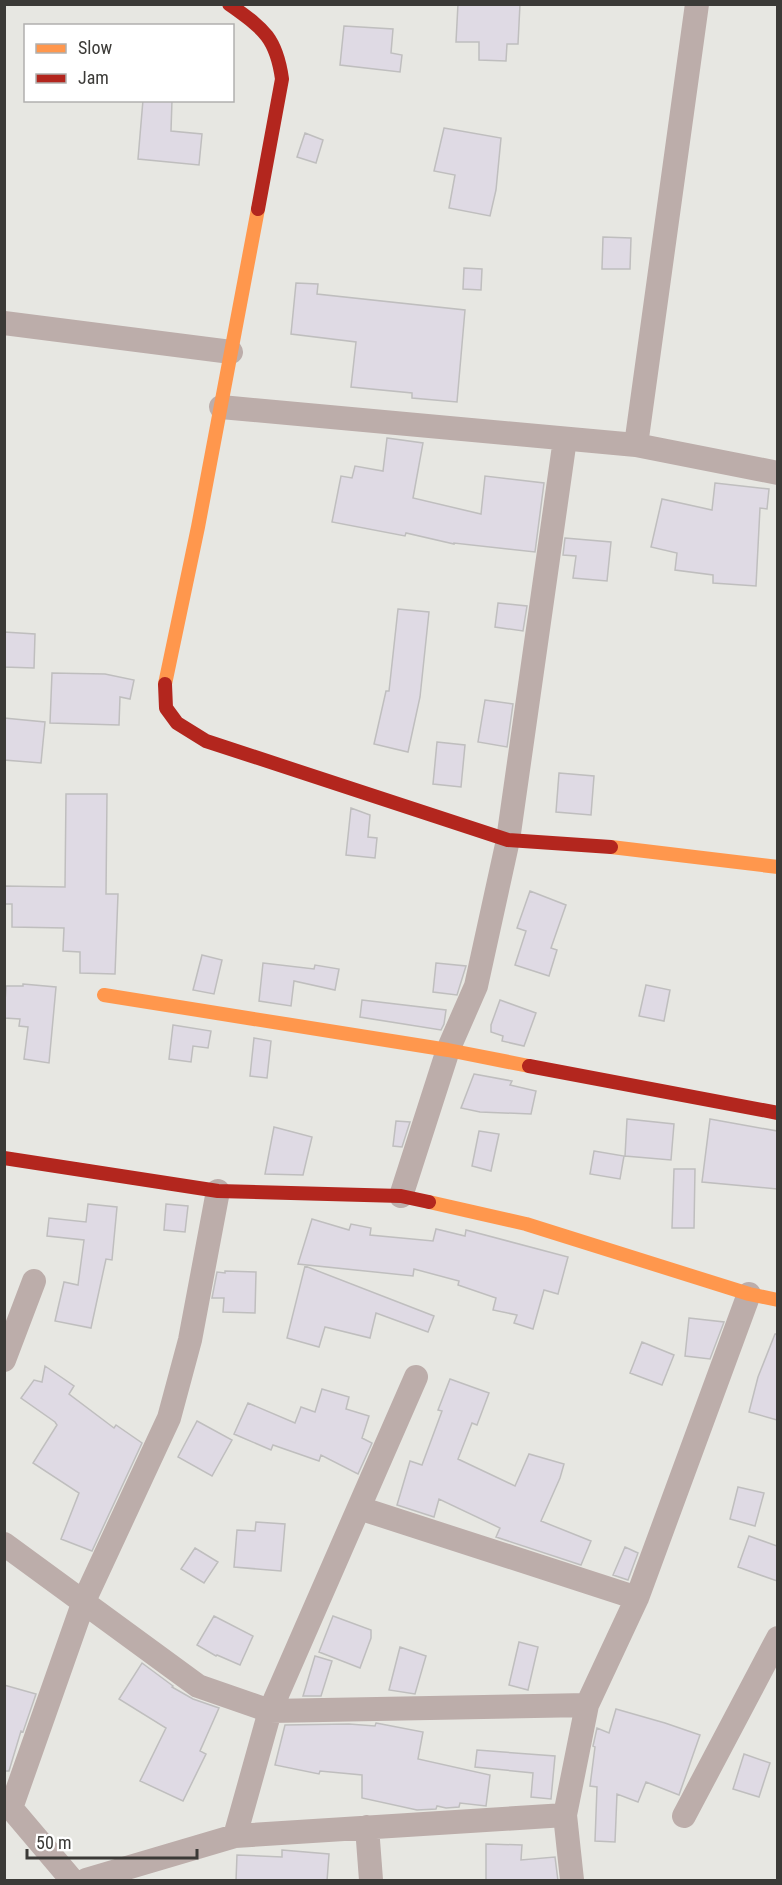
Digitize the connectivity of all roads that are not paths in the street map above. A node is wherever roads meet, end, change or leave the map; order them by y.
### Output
1 (229, 4) edge
2 (697, 4) edge
3 (4, 323) edge
4 (231, 352) junction
5 (221, 407) junction
6 (566, 439) junction
7 (636, 445) junction
8 (777, 473) edge
9 (508, 840) junction
10 (777, 867) edge
11 (104, 995) dead end
12 (448, 1050) junction
13 (777, 1113) edge
14 (4, 1158) edge
15 (218, 1191) junction
16 (401, 1196) junction
17 (34, 1281) dead end
18 (749, 1294) junction
19 (777, 1300) edge
20 (4, 1360) edge
21 (416, 1377) dead end
22 (359, 1508) junction
23 (4, 1544) edge
24 (637, 1598) junction
25 (84, 1601) junction
26 (777, 1638) edge
27 (587, 1705) junction
28 (270, 1711) junction
29 (8, 1806) edge
30 (565, 1815) junction
31 (684, 1816) dead end
32 (367, 1827) junction
33 (235, 1836) junction
34 (72, 1881) edge
35 (86, 1881) edge
36 (371, 1881) edge
37 (572, 1881) edge

1 - 4 street
2 - 7 street
3 - 4 street
4 - 5 street
5 - 6 street
5 - 9 street
6 - 7 street
6 - 9 street
7 - 8 street
9 - 10 street
9 - 12 street
11 - 12 street
12 - 13 street
12 - 16 street
14 - 15 street
15 - 16 street
15 - 25 street
16 - 18 street
17 - 20 street
18 - 19 street
18 - 24 street
21 - 22 street
22 - 24 street
22 - 28 street
23 - 25 street
24 - 27 street
25 - 28 street
25 - 29 street
26 - 31 street
27 - 28 street
27 - 30 street
28 - 33 street
29 - 34 street
30 - 32 street
30 - 37 street
32 - 33 street
32 - 36 street
33 - 35 street

